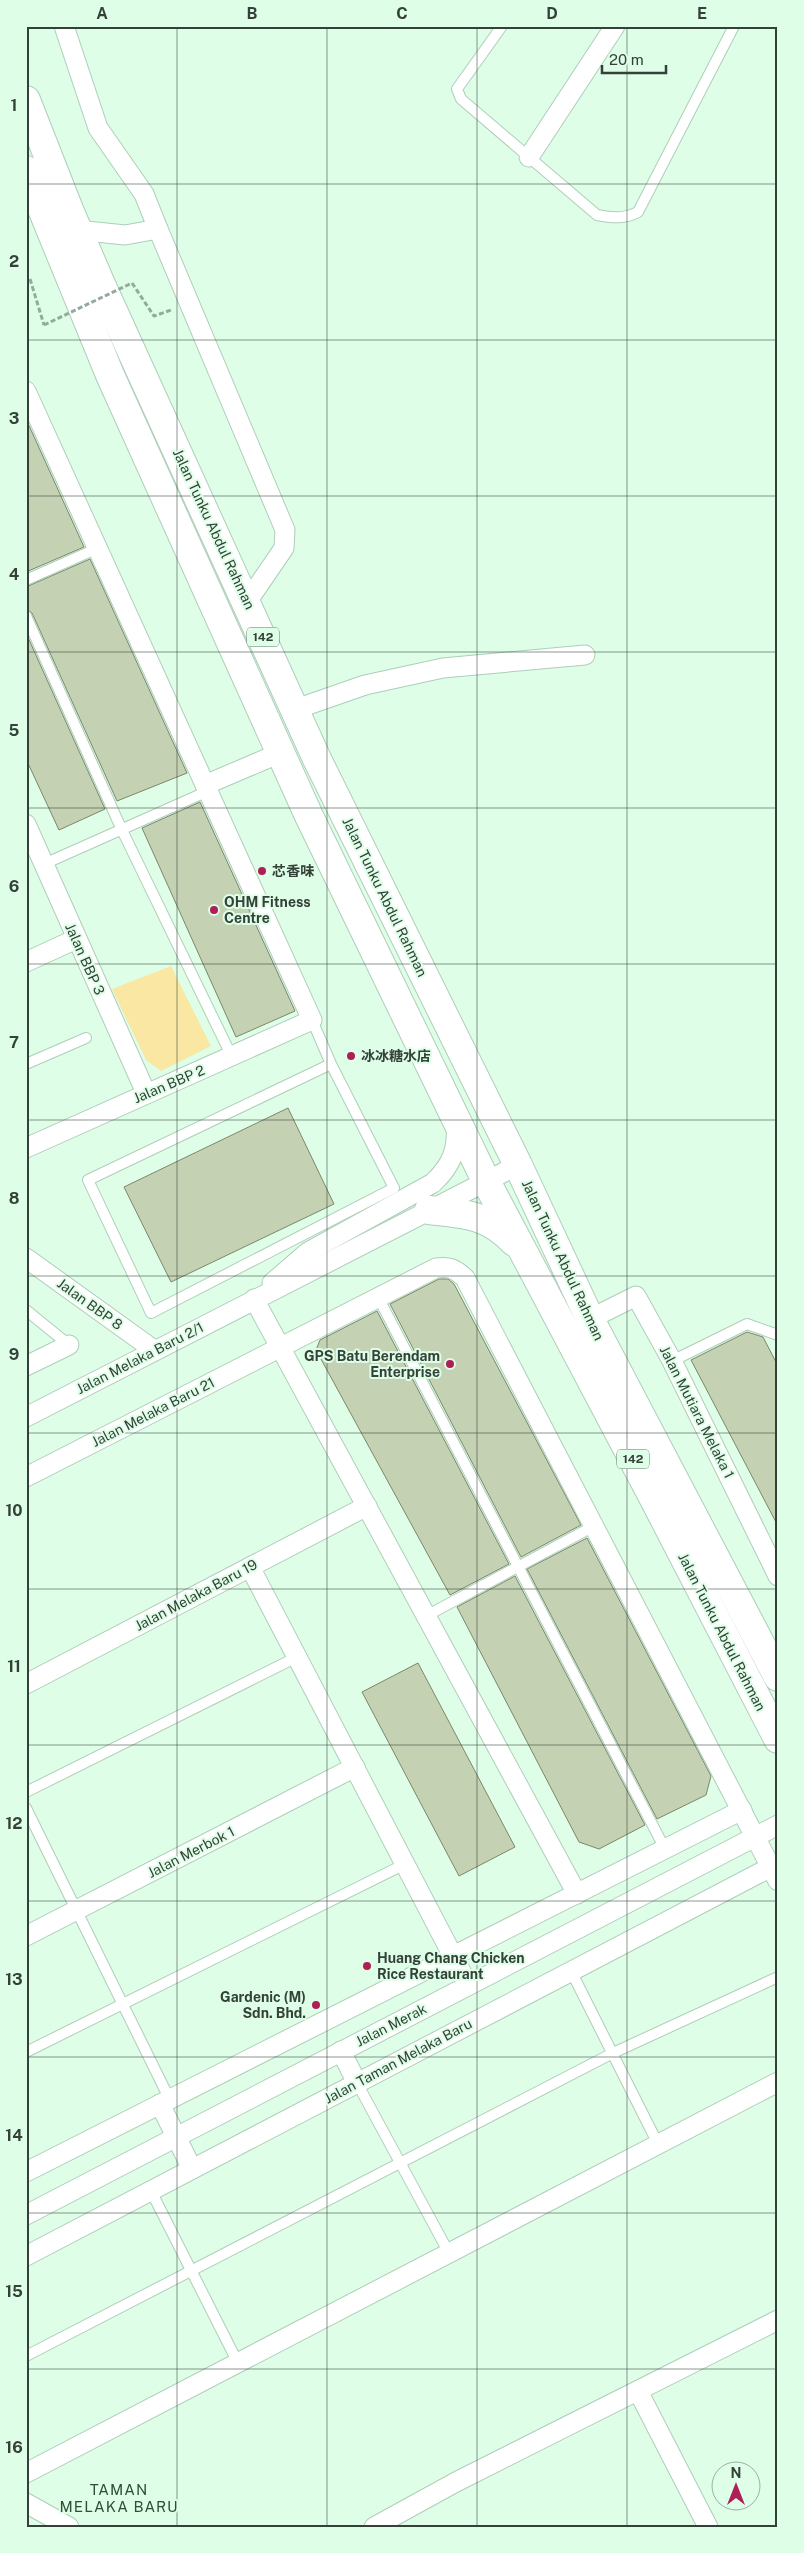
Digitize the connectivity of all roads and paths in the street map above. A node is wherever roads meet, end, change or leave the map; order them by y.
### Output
1 (64, 26) edge
2 (502, 26) edge
3 (615, 26) edge
4 (734, 26) edge
5 (26, 100) edge
6 (529, 157) junction
7 (26, 170) edge
8 (158, 229) junction
9 (77, 230) junction
10 (30, 279) dead end
11 (190, 304) junction
12 (26, 391) edge
13 (98, 548) junction
14 (26, 580) edge
15 (247, 602) junction
16 (26, 616) edge
17 (585, 655) dead end
18 (296, 709) junction
19 (280, 752) junction
20 (207, 788) junction
21 (26, 824) edge
22 (120, 828) junction
23 (44, 864) junction
24 (76, 939) junction
25 (26, 962) edge
26 (312, 1020) junction
27 (86, 1038) dead end
28 (232, 1057) junction
29 (26, 1064) edge
30 (331, 1064) junction
31 (146, 1093) junction
32 (455, 1114) junction
33 (26, 1148) edge
34 (518, 1165) junction
35 (486, 1181) junction
36 (429, 1210) junction
37 (527, 1256) junction
38 (26, 1258) edge
39 (254, 1299) junction
40 (379, 1299) junction
41 (26, 1310) edge
42 (590, 1319) junction
43 (778, 1335) edge
44 (70, 1345) joint
45 (280, 1346) junction
46 (154, 1350) junction
47 (672, 1361) junction
48 (26, 1366) edge
49 (26, 1417) edge
50 (26, 1477) edge
51 (366, 1506) junction
52 (594, 1526) junction
53 (518, 1566) junction
54 (250, 1567) junction
55 (778, 1576) edge
56 (426, 1616) junction
57 (297, 1657) junction
58 (778, 1677) edge
59 (26, 1684) edge
60 (778, 1739) edge
61 (354, 1768) junction
62 (26, 1792) edge
63 (26, 1808) edge
64 (742, 1810) junction
65 (778, 1825) edge
66 (756, 1836) junction
67 (665, 1850) junction
68 (405, 1864) junction
69 (774, 1874) edge
70 (577, 1894) junction
71 (77, 1912) junction
72 (26, 1936) edge
73 (453, 1956) junction
74 (571, 1971) junction
75 (778, 1977) edge
76 (468, 1985) junction
77 (122, 2004) junction
78 (341, 2050) junction
79 (26, 2052) edge
80 (613, 2053) junction
81 (778, 2082) edge
82 (357, 2083) junction
83 (165, 2102) junction
84 (176, 2136) junction
85 (658, 2144) junction
86 (400, 2163) junction
87 (192, 2169) junction
88 (26, 2172) edge
89 (150, 2191) junction
90 (26, 2215) edge
91 (449, 2253) junction
92 (26, 2256) edge
93 (191, 2270) junction
94 (778, 2320) edge
95 (26, 2356) edge
96 (238, 2363) junction
97 (638, 2391) junction
98 (26, 2472) edge
99 (26, 2503) edge
100 (70, 2527) edge
101 (374, 2527) edge
102 (708, 2527) edge

1 - 8 street
2 - 6 lane
3 - 6 street
4 - 6 lane
5 - 9 main road, Jalan Tunku Abdul Rahman / 142
7 - 19 main road, Jalan Tunku Abdul Rahman / 142
8 - 9 street
8 - 11 street
9 - 15 main road, Jalan Tunku Abdul Rahman / 142
10 - 11 path, bridge
11 - 15 street
12 - 13 street
13 - 14 lane
13 - 20 street
15 - 18 main road, Jalan Tunku Abdul Rahman / 142
16 - 22 lane
17 - 18 street
18 - 34 main road, Jalan Tunku Abdul Rahman / 142
19 - 20 street
19 - 32 main road, Jalan Tunku Abdul Rahman / 142
20 - 22 lane
20 - 26 street
21 - 23 street, Jalan BBP 3
22 - 23 lane
22 - 28 lane
23 - 24 street, Jalan BBP 3
24 - 25 street
24 - 31 street, Jalan BBP 3
26 - 28 street, Jalan BBP 2
26 - 30 lane
27 - 29 lane
28 - 31 street, Jalan BBP 2
30 - 30 lane
31 - 33 street, Jalan BBP 2
32 - 35 main road, Jalan Tunku Abdul Rahman / 142
32 - 39 street
34 - 35 street
34 - 42 main road, Jalan Tunku Abdul Rahman / 142
35 - 36 street
35 - 37 main road, Jalan Tunku Abdul Rahman / 142
36 - 37 main road
36 - 39 street
37 - 60 main road, Jalan Tunku Abdul Rahman / 142
38 - 46 street, Jalan BBP 8
39 - 45 street
39 - 46 street, Jalan Melaka Baru 2/1
40 - 45 street, Jalan Melaka Baru 21
40 - 52 street, Jalan Melaka Baru 21
40 - 53 lane
41 - 44 lane
42 - 47 street, Jalan Mutiara Melaka 1
42 - 58 main road, Jalan Tunku Abdul Rahman / 142
43 - 47 lane
44 - 48 street
45 - 50 street, Jalan Melaka Baru 21
45 - 51 street
46 - 49 street, Jalan Melaka Baru 2/1
47 - 55 street, Jalan Mutiara Melaka 1
51 - 54 street, Jalan Melaka Baru 19
51 - 56 street
52 - 53 lane
52 - 64 street, Jalan Taman Melaka Baru
53 - 56 lane
53 - 67 lane
54 - 57 street
54 - 59 street, Jalan Melaka Baru 19
56 - 70 street
57 - 61 street
57 - 62 lane
61 - 68 street
61 - 71 street, Jalan Merbok 1
63 - 71 lane
64 - 66 street, Jalan Taman Melaka Baru
64 - 67 street
65 - 66 street, Jalan Merak
66 - 69 street, Jalan Taman Melaka Baru
66 - 76 street, Jalan Merak
67 - 70 street
68 - 73 street
68 - 77 lane
69 - 74 street, Jalan Taman Melaka Baru
70 - 73 street
71 - 72 street, Jalan Merbok 1
71 - 77 lane
73 - 76 street
73 - 83 street
74 - 80 lane
74 - 82 street, Jalan Taman Melaka Baru
75 - 80 lane
76 - 78 street, Jalan Merak
77 - 79 lane
77 - 83 lane
78 - 82 street
78 - 84 street, Jalan Merak
80 - 85 lane
80 - 86 lane
81 - 85 street
82 - 86 lane
82 - 87 street, Jalan Taman Melaka Baru
83 - 84 street
83 - 88 street
84 - 87 street
84 - 90 street, Jalan Merak
85 - 91 street
86 - 91 lane
86 - 93 lane
87 - 89 street, Jalan Taman Melaka Baru
89 - 92 street, Jalan Taman Melaka Baru
89 - 93 lane
91 - 96 street
93 - 95 lane
93 - 96 lane
94 - 97 street
96 - 98 street
97 - 101 street
97 - 102 street
99 - 100 street

